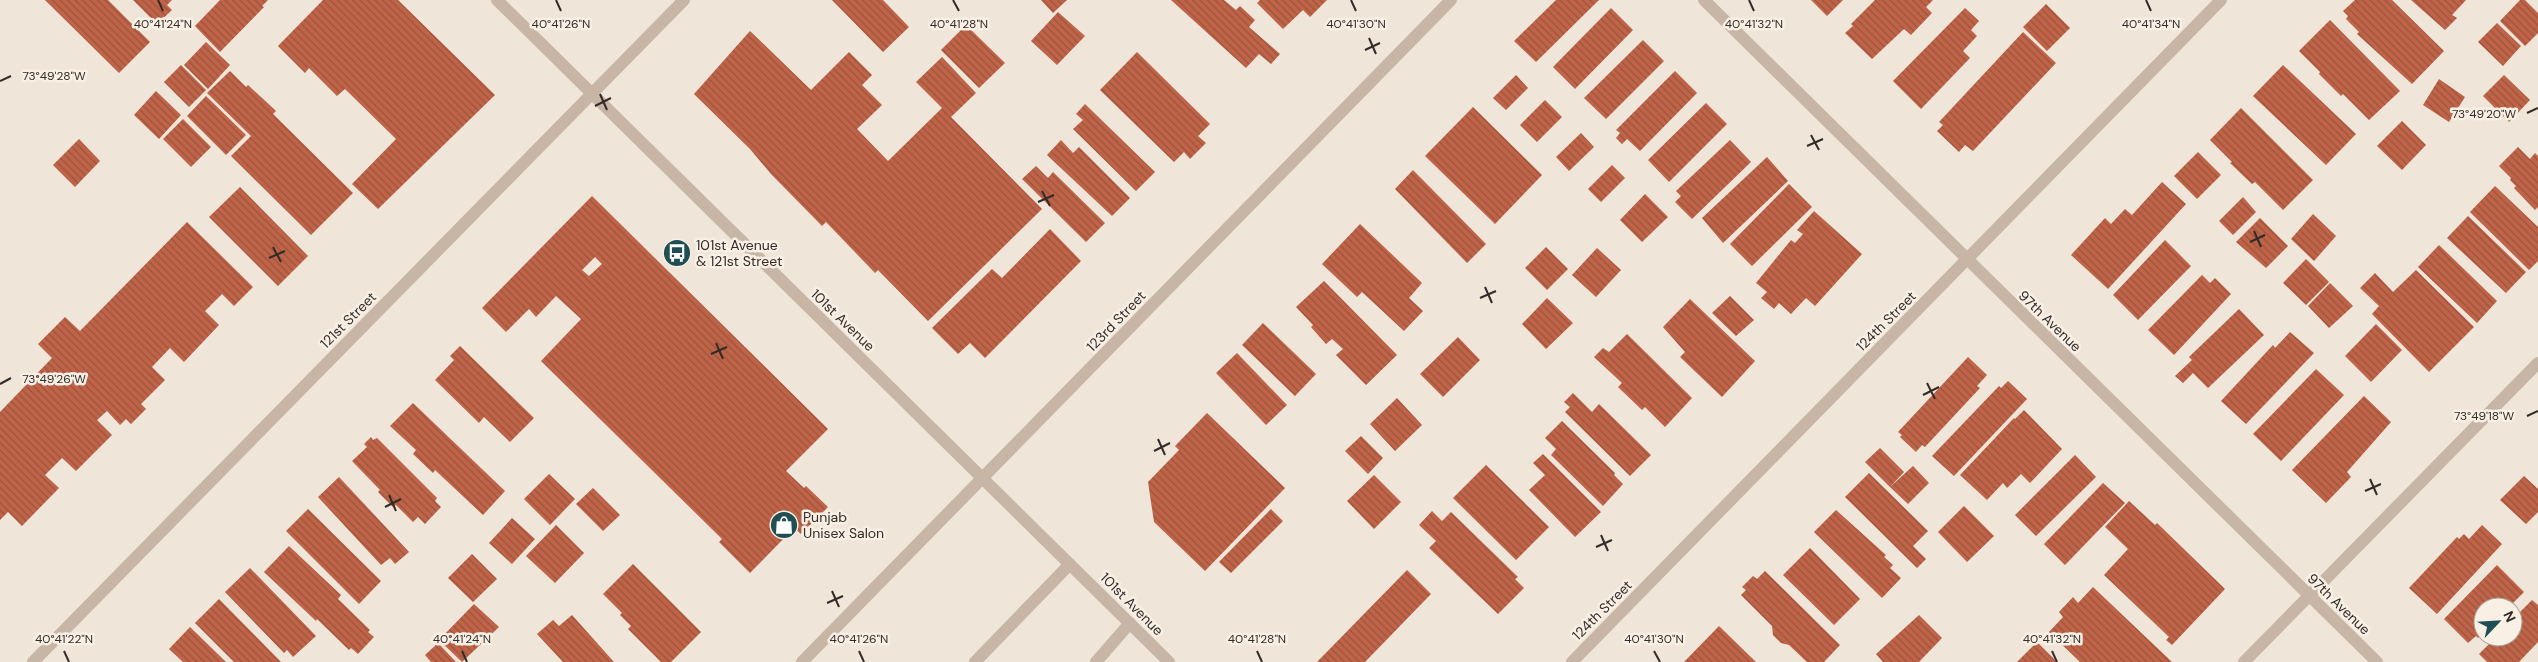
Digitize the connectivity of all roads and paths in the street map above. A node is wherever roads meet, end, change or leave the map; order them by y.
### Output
1 (497, 0) edge
2 (684, 0) edge
3 (1451, 0) edge
4 (1704, 0) edge
5 (2221, 0) edge
6 (592, 94) junction
7 (1968, 260) junction
8 (2538, 363) edge
9 (982, 479) junction
10 (1070, 564) junction
11 (2309, 596) junction
12 (1130, 624) junction
13 (33, 662) edge
14 (802, 662) edge
15 (976, 662) edge
16 (1096, 662) edge
17 (1169, 662) edge
18 (1572, 662) edge
19 (2244, 662) edge
20 (2377, 662) edge

1 - 6 street, 101st Avenue
2 - 6 street, 121st Street
3 - 9 street, 123rd Street
4 - 7 street, 97th Avenue
5 - 7 street, 124th Street
6 - 9 street, 101st Avenue
6 - 13 street, 121st Street
7 - 11 street, 97th Avenue
7 - 18 street, 124th Street
8 - 11 street
9 - 10 street, 101st Avenue
9 - 14 street, 123rd Street
10 - 12 street, 101st Avenue
10 - 15 street
11 - 19 street
11 - 20 street, 97th Avenue
12 - 16 street
12 - 17 street, 101st Avenue

